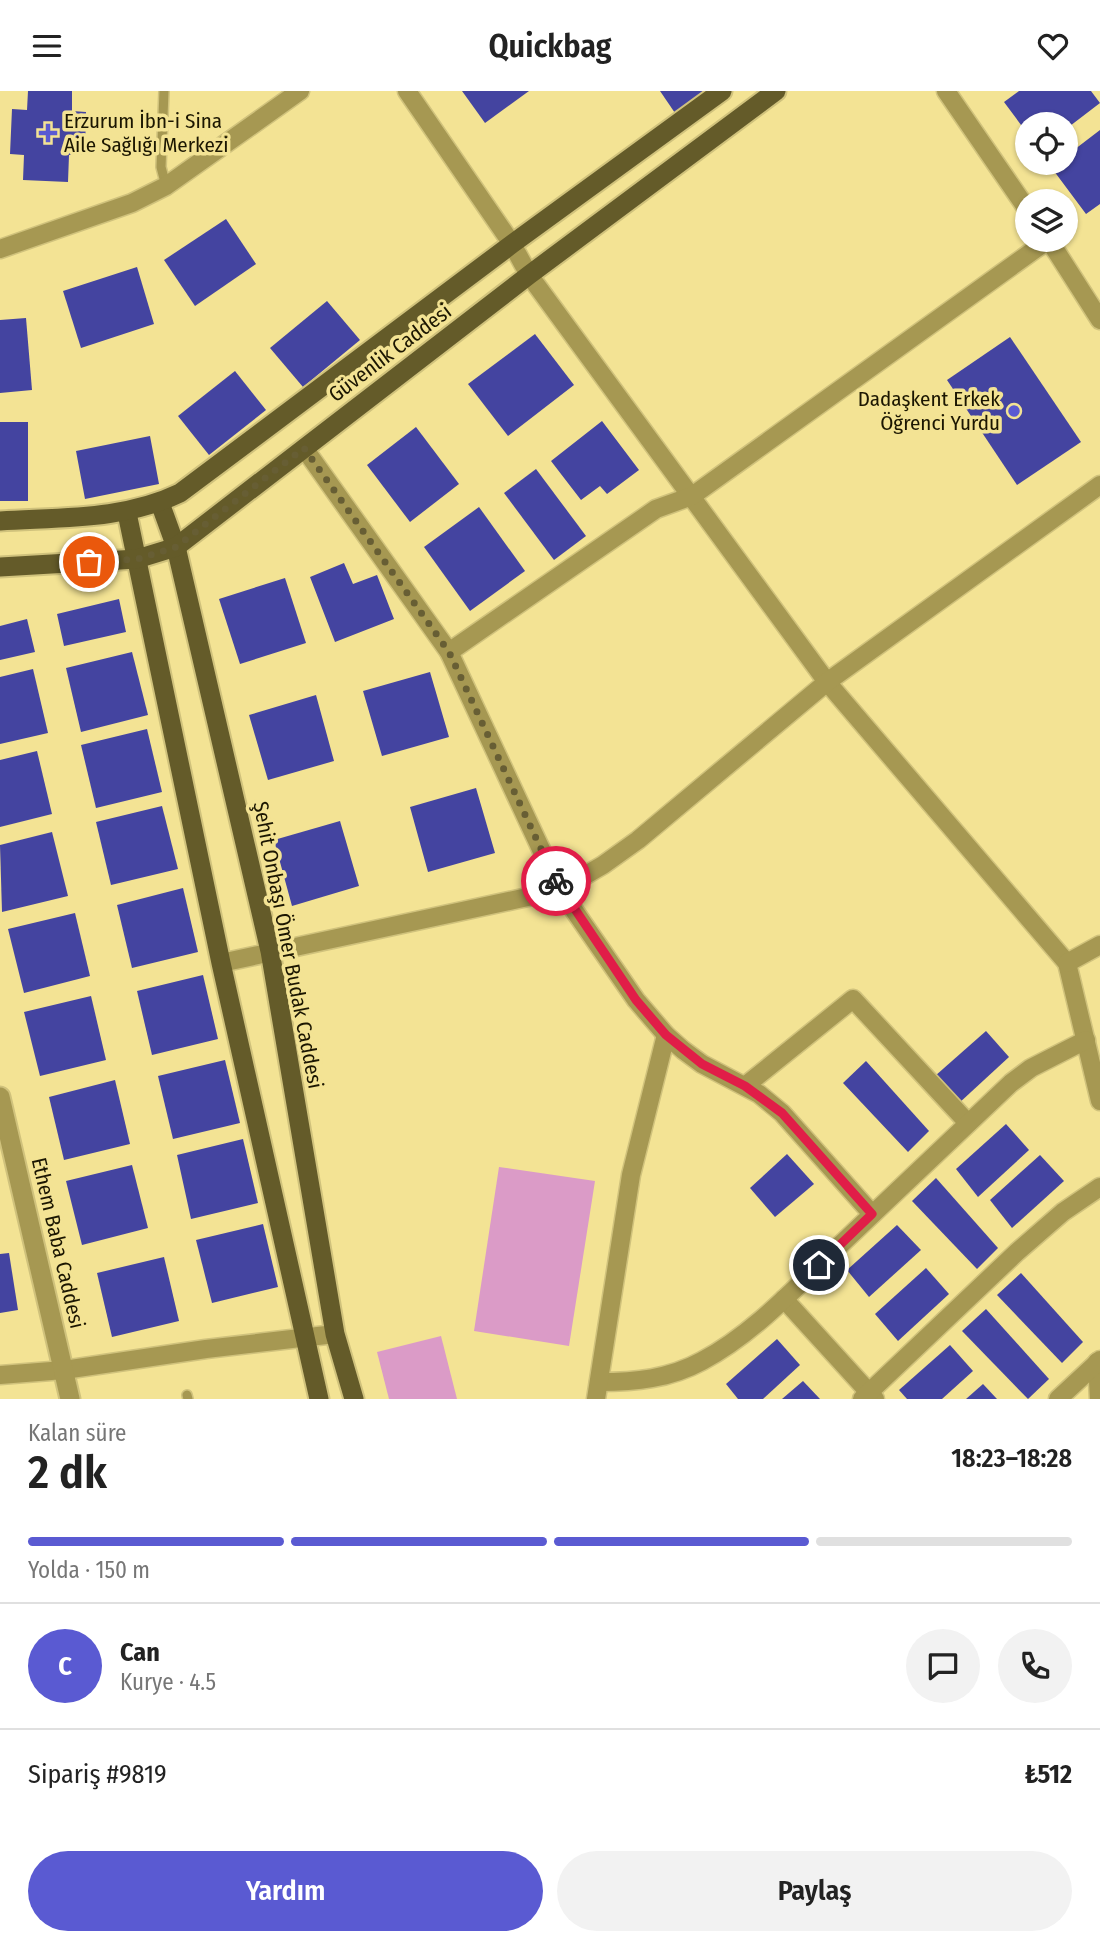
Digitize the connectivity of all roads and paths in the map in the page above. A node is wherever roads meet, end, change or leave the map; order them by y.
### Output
1 (164, 91) edge
2 (300, 91) edge
3 (407, 91) edge
4 (722, 91) edge
5 (776, 91) edge
6 (946, 91) edge
7 (166, 186) junction
8 (1015, 192) edge
9 (512, 244) junction
10 (0, 249) edge
11 (1032, 252) edge
12 (1057, 252) edge
13 (529, 275) junction
14 (1100, 320) edge
15 (304, 448) junction
16 (1100, 485) edge
17 (692, 496) junction
18 (160, 503) junction
19 (127, 513) junction
20 (0, 521) edge
21 (176, 547) junction
22 (138, 559) junction
23 (0, 568) edge
24 (449, 652) junction
25 (827, 682) junction
26 (560, 890) junction
27 (1100, 945) edge
28 (270, 951) junction
29 (221, 963) junction
30 (1067, 963) junction
31 (666, 1035) junction
32 (1086, 1040) junction
33 (745, 1086) junction
34 (0, 1097) edge
35 (1100, 1101) edge
36 (968, 1123) junction
37 (1100, 1187) edge
38 (872, 1214) junction
39 (784, 1299) junction
40 (335, 1334) junction
41 (304, 1338) junction
42 (1099, 1361) edge
43 (64, 1370) junction
44 (0, 1375) edge
45 (597, 1390) edge
46 (869, 1397) edge
47 (70, 1399) edge
48 (319, 1399) edge
49 (354, 1399) edge
50 (1058, 1399) edge
51 (1099, 1399) edge

1 - 7 lane
2 - 7 street
3 - 9 street
4 - 9 main road, Güvenlik Caddesi
5 - 13 main road, Güvenlik Caddesi
6 - 8 street
7 - 10 street
9 - 13 street
9 - 18 main road, Güvenlik Caddesi
11 - 17 street
12 - 14 street
13 - 15 main road, Güvenlik Caddesi
13 - 17 street
15 - 21 main road, Güvenlik Caddesi
15 - 24 street
16 - 25 street
17 - 24 street
17 - 25 street
18 - 19 main road, Güvenlik Caddesi
18 - 21 main road, Şehit Onbaşı Ömer Budak Caddesi
19 - 20 main road, Güvenlik Caddesi
19 - 22 main road
21 - 22 main road, Güvenlik Caddesi
21 - 28 main road, Şehit Onbaşı Ömer Budak Caddesi
22 - 23 main road, Güvenlik Caddesi
22 - 29 main road
24 - 26 street
25 - 26 street
25 - 30 street
26 - 28 street
26 - 31 street
27 - 30 street
28 - 29 street
28 - 40 main road, Şehit Onbaşı Ömer Budak Caddesi
29 - 41 main road
30 - 32 street
31 - 33 street
31 - 45 street
32 - 35 street
32 - 36 street
33 - 36 street
33 - 38 street
34 - 43 street, Ethem Baba Caddesi
36 - 38 street
37 - 46 street
38 - 39 street
39 - 45 street
39 - 46 street
40 - 41 street
40 - 49 main road, Şehit Onbaşı Ömer Budak Caddesi
41 - 43 street
41 - 48 main road
42 - 50 street
42 - 51 street
43 - 44 street
43 - 47 street, Ethem Baba Caddesi

